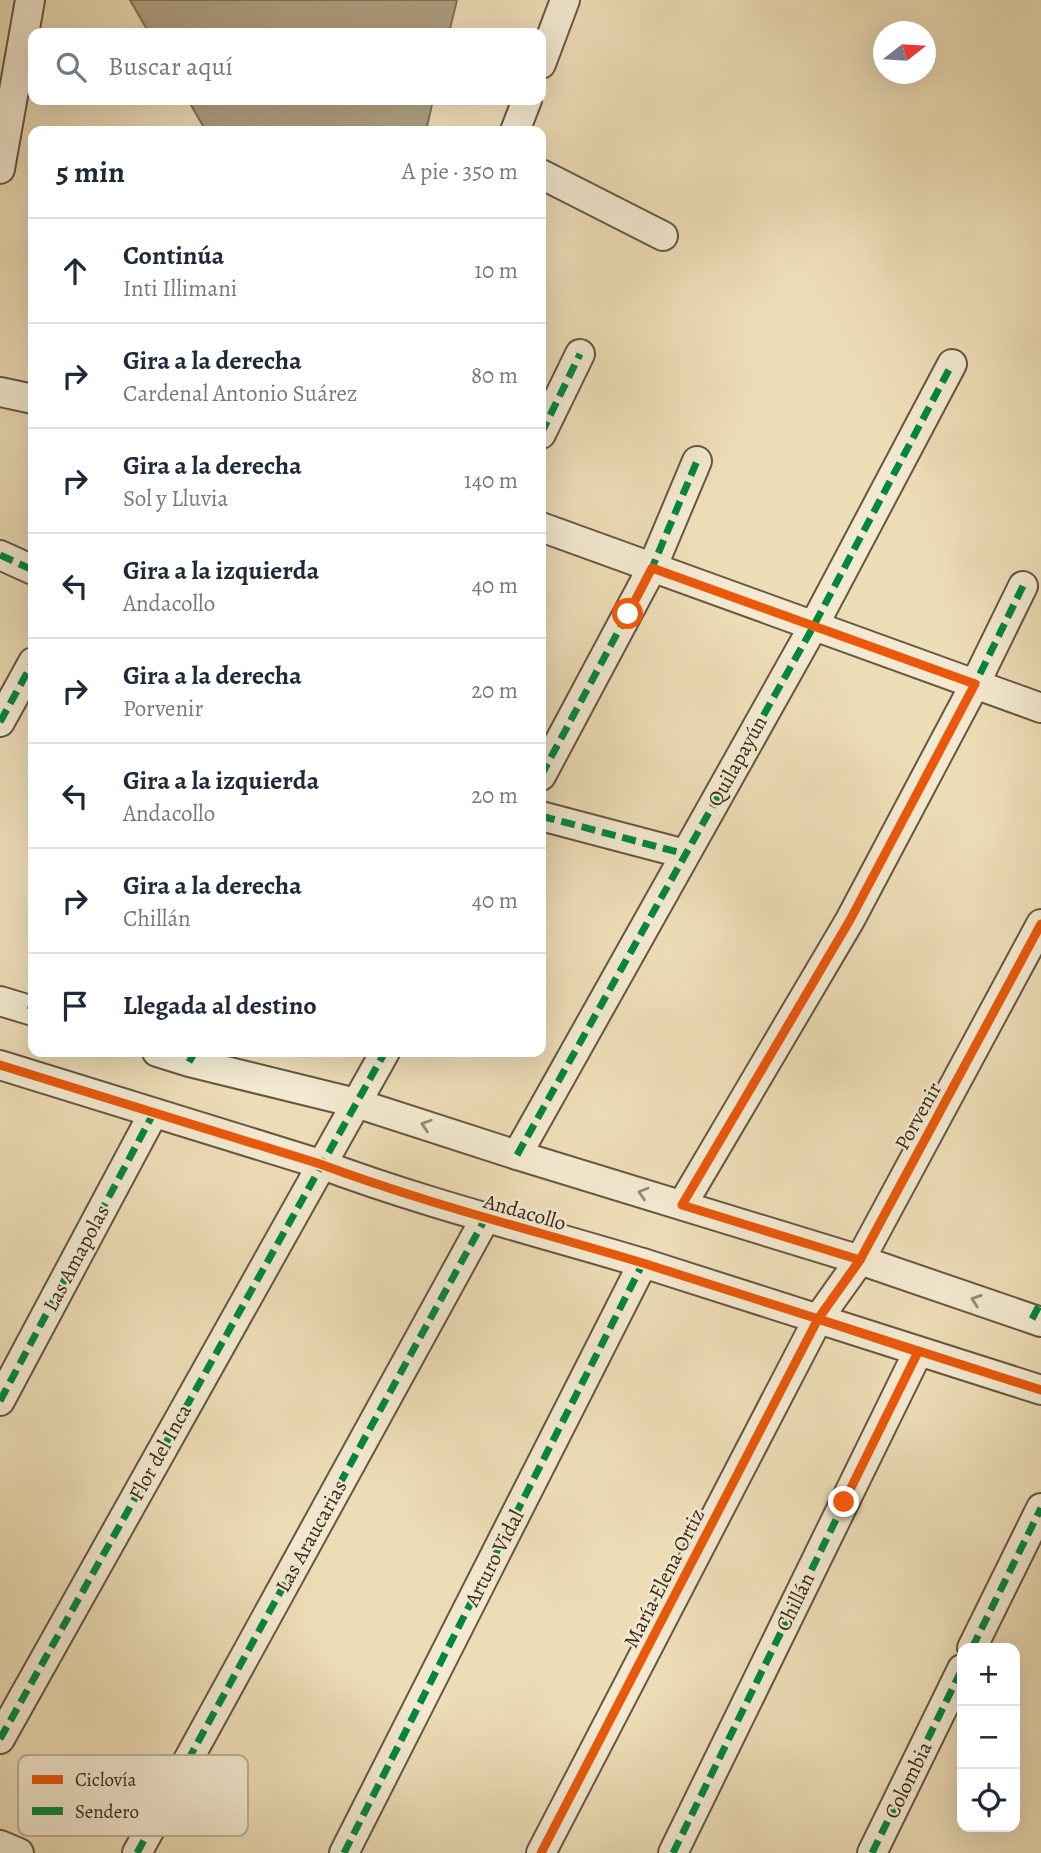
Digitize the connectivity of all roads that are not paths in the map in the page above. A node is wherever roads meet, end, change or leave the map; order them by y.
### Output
1 (30, 0) edge
2 (565, 0) edge
3 (11, 44) edge
4 (546, 51) edge
5 (525, 105) edge
6 (517, 126) edge
7 (0, 169) edge
8 (546, 177) edge
9 (663, 236) dead end
10 (580, 354) dead end
11 (952, 364) dead end
12 (0, 392) edge
13 (28, 398) edge
14 (546, 424) edge
15 (697, 461) dead end
16 (546, 529) edge
17 (0, 555) edge
18 (28, 568) edge
19 (652, 568) junction
20 (1023, 586) dead end
21 (813, 627) junction
22 (28, 671) edge
23 (975, 684) junction
24 (1041, 708) edge
25 (0, 722) edge
26 (546, 767) edge
27 (546, 817) edge
28 (685, 854) junction
29 (1041, 924) edge
30 (0, 1001) edge
31 (28, 1007) edge
32 (192, 1057) edge
33 (382, 1057) edge
34 (0, 1065) edge
35 (356, 1103) junction
36 (153, 1114) junction
37 (517, 1155) junction
38 (320, 1164) junction
39 (682, 1205) junction
40 (485, 1219) junction
41 (860, 1260) junction
42 (643, 1263) junction
43 (1038, 1314) edge
44 (818, 1319) junction
45 (918, 1352) junction
46 (1041, 1390) edge
47 (0, 1401) edge
48 (1041, 1508) edge
49 (974, 1643) edge
50 (957, 1679) edge
51 (0, 1739) edge
52 (191, 1755) edge
53 (146, 1836) edge
54 (0, 1845) edge
55 (19, 1853) edge
56 (137, 1853) edge
57 (344, 1853) edge
58 (541, 1853) edge
59 (673, 1853) edge
60 (872, 1853) edge

1 - 3 street
2 - 4 street
3 - 7 street
5 - 6 street
8 - 9 street
10 - 14 street
11 - 21 street, Quilapayún
12 - 13 street
15 - 19 street
16 - 19 street
17 - 18 street
19 - 21 street
19 - 26 street
20 - 23 street
21 - 23 street
21 - 28 street, Quilapayún
22 - 25 street
23 - 24 street
23 - 39 street
27 - 28 street
28 - 37 street, Quilapayún
29 - 41 street, Porvenir
30 - 31 street
32 - 35 street
33 - 35 street, Flor del Inca
34 - 36 street, Andacollo
37 -> 35 street
35 - 38 street, Flor del Inca
36 - 38 street, Andacollo
36 - 47 street, Las Amapolas
39 -> 37 street
38 - 40 street, Andacollo
38 - 51 street, Flor del Inca
39 - 41 street
40 - 42 street, Andacollo
40 - 52 street, Las Araucarias
43 -> 41 street
41 - 44 street, Porvenir
42 - 44 street, Andacollo
42 - 57 street, Arturo Vidal
44 - 45 street, Andacollo
44 - 58 street, María Elena Ortiz
45 - 46 street, Andacollo
45 - 59 street, Chillán
48 - 49 street
50 - 60 street, Colombia
53 - 56 street, Las Araucarias
54 - 55 street

